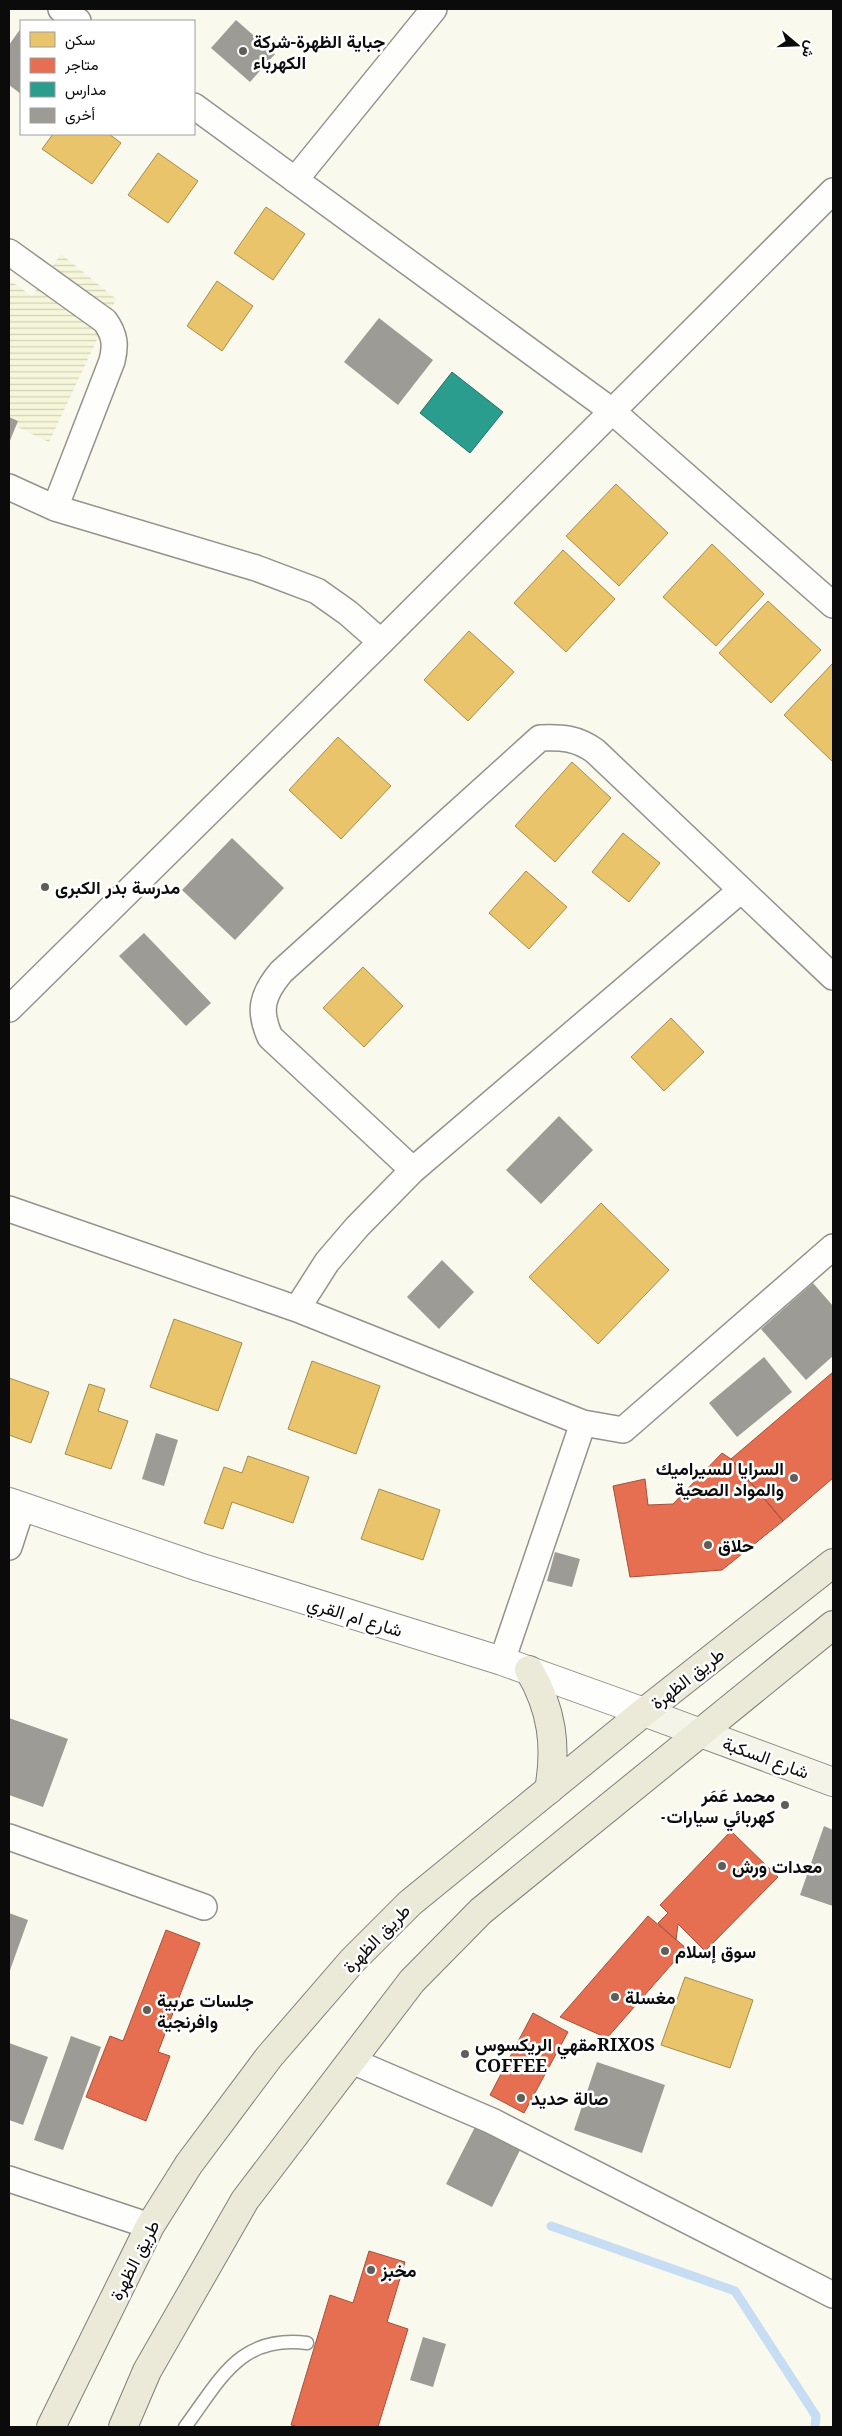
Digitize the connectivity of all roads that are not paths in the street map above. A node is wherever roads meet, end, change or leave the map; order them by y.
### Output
1 (61, 9) edge
2 (434, 9) edge
3 (77, 20) edge
4 (195, 107) edge
5 (295, 180) junction
6 (833, 191) edge
7 (9, 252) edge
8 (612, 411) junction
9 (9, 486) edge
10 (55, 508) junction
11 (833, 605) edge
12 (381, 642) junction
13 (741, 890) junction
14 (833, 977) edge
15 (9, 1009) edge
16 (413, 1170) junction
17 (9, 1209) edge
18 (833, 1246) edge
19 (297, 1309) junction
20 (583, 1423) junction
21 (16, 1504) edge
22 (9, 1548) edge
23 (833, 1563) edge
24 (833, 1624) edge
25 (502, 1661) junction
26 (529, 1670) junction
27 (644, 1712) junction
28 (699, 1733) junction
29 (833, 1782) edge
30 (549, 1790) junction
31 (9, 1837) edge
32 (204, 1907) dead end
33 (352, 2061) junction
34 (9, 2179) edge
35 (150, 2226) junction
36 (833, 2295) edge
37 (307, 2343) dead end
38 (51, 2427) edge
39 (123, 2427) edge
40 (185, 2427) edge

1 - 3 street
2 - 5 street
4 - 5 street
5 - 8 street
6 - 8 street
7 - 10 street
8 - 11 street
8 - 12 street
9 - 10 street
10 - 12 street
12 - 15 street
13 - 14 street
13 - 16 street
13 - 16 street
16 - 19 street
17 - 19 street
18 - 20 street
19 - 20 street
20 - 25 street
21 - 22 street
21 - 25 street, شارع ام القري
23 - 27 main road, طريق الظهرة
24 - 28 main road
25 - 26 street, شارع ام القري
26 - 27 street, شارع ام القري
26 - 30 main road
27 - 28 main road, شارع ام القري
27 - 30 main road, طريق الظهرة
28 - 29 main road, شارع السكبة
28 - 33 main road
30 - 35 main road, طريق الظهرة
31 - 32 street
33 - 36 street
33 - 39 main road
34 - 35 street
35 - 38 main road, طريق الظهرة
37 - 40 lane

